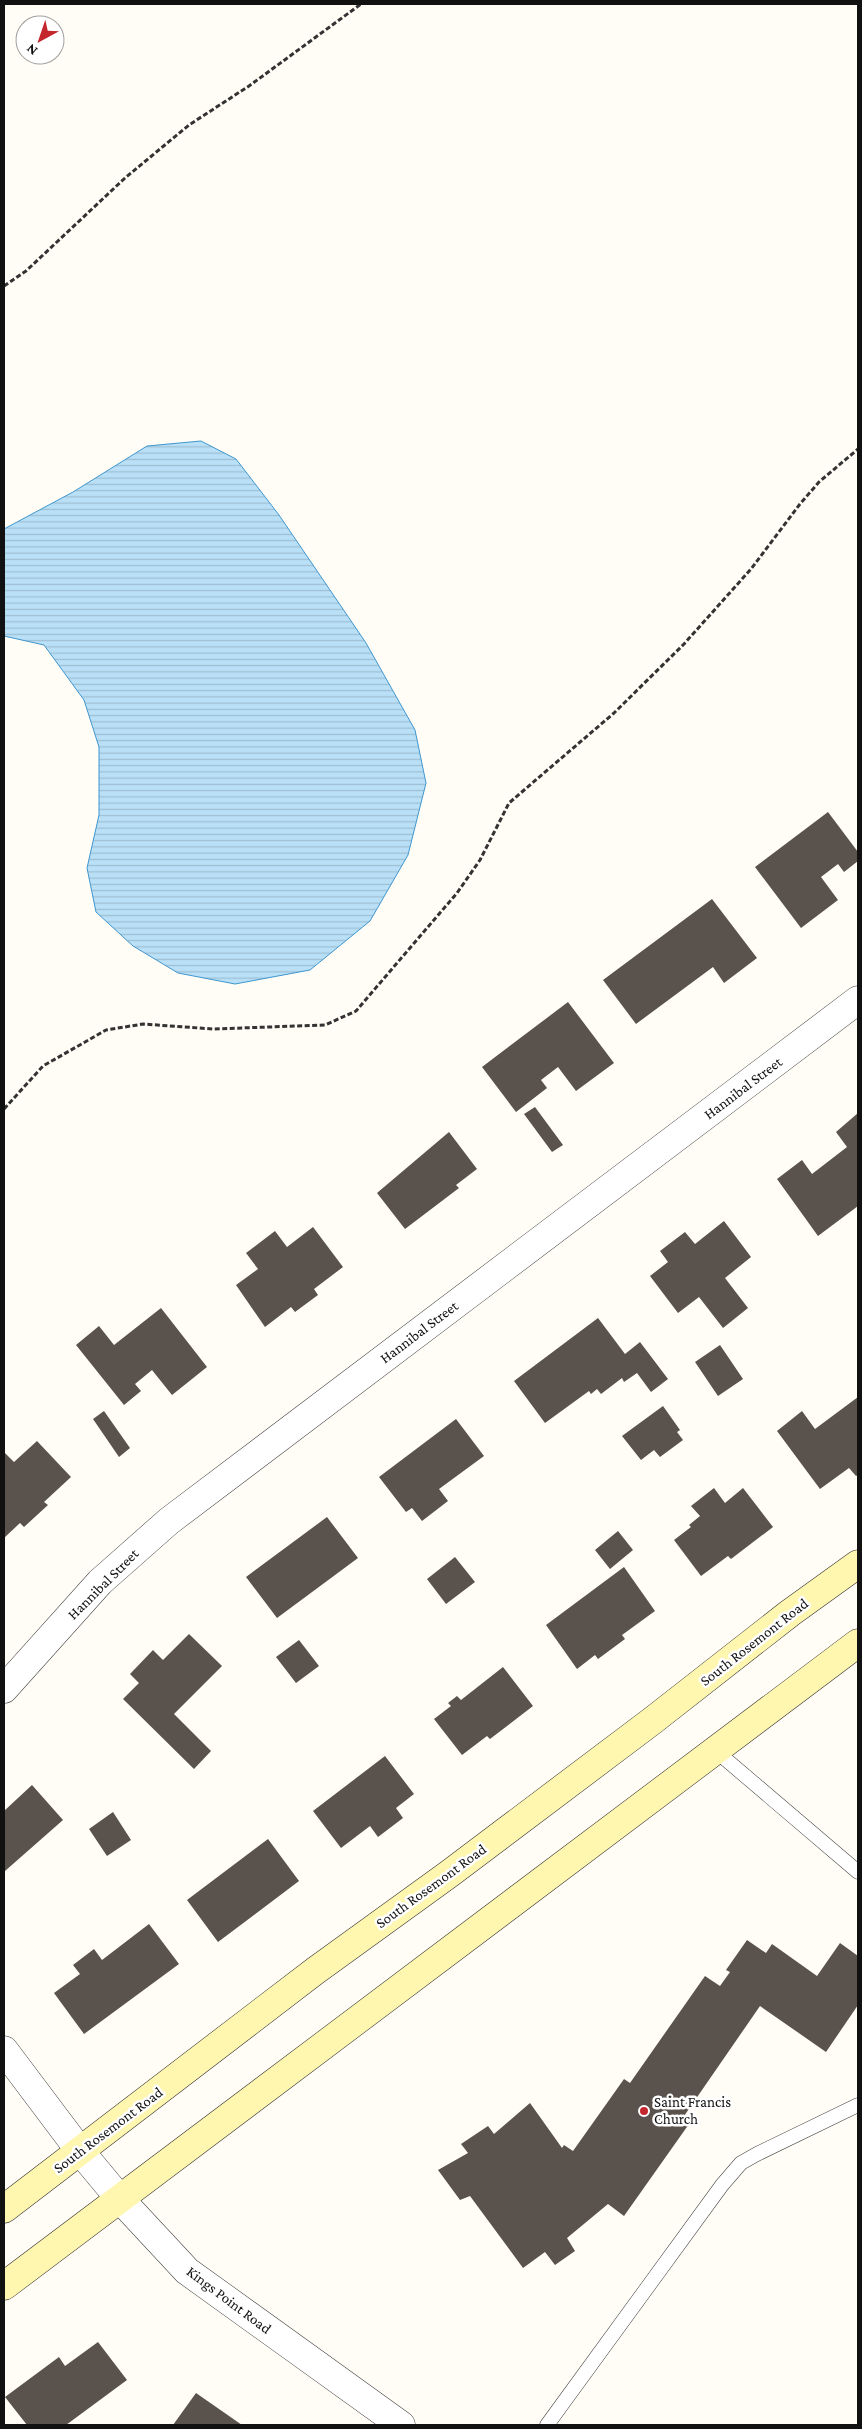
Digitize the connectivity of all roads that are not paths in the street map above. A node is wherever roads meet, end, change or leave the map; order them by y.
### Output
1 (858, 1000) edge
2 (858, 1564) edge
3 (858, 1643) edge
4 (4, 1689) edge
5 (716, 1751) junction
6 (858, 1872) edge
7 (4, 2050) edge
8 (858, 2105) edge
9 (80, 2151) junction
10 (120, 2199) junction
11 (4, 2209) edge
12 (4, 2286) edge
13 (401, 2425) edge
14 (547, 2425) edge

1 - 4 street, Hannibal Street
2 - 9 main road, South Rosemont Road
3 - 5 main road
5 - 6 lane
5 - 10 main road
7 - 9 street, Kings Point Road
8 - 14 lane
9 - 10 street, Kings Point Road
9 - 11 main road, South Rosemont Road
10 - 12 main road
10 - 13 street, Kings Point Road

